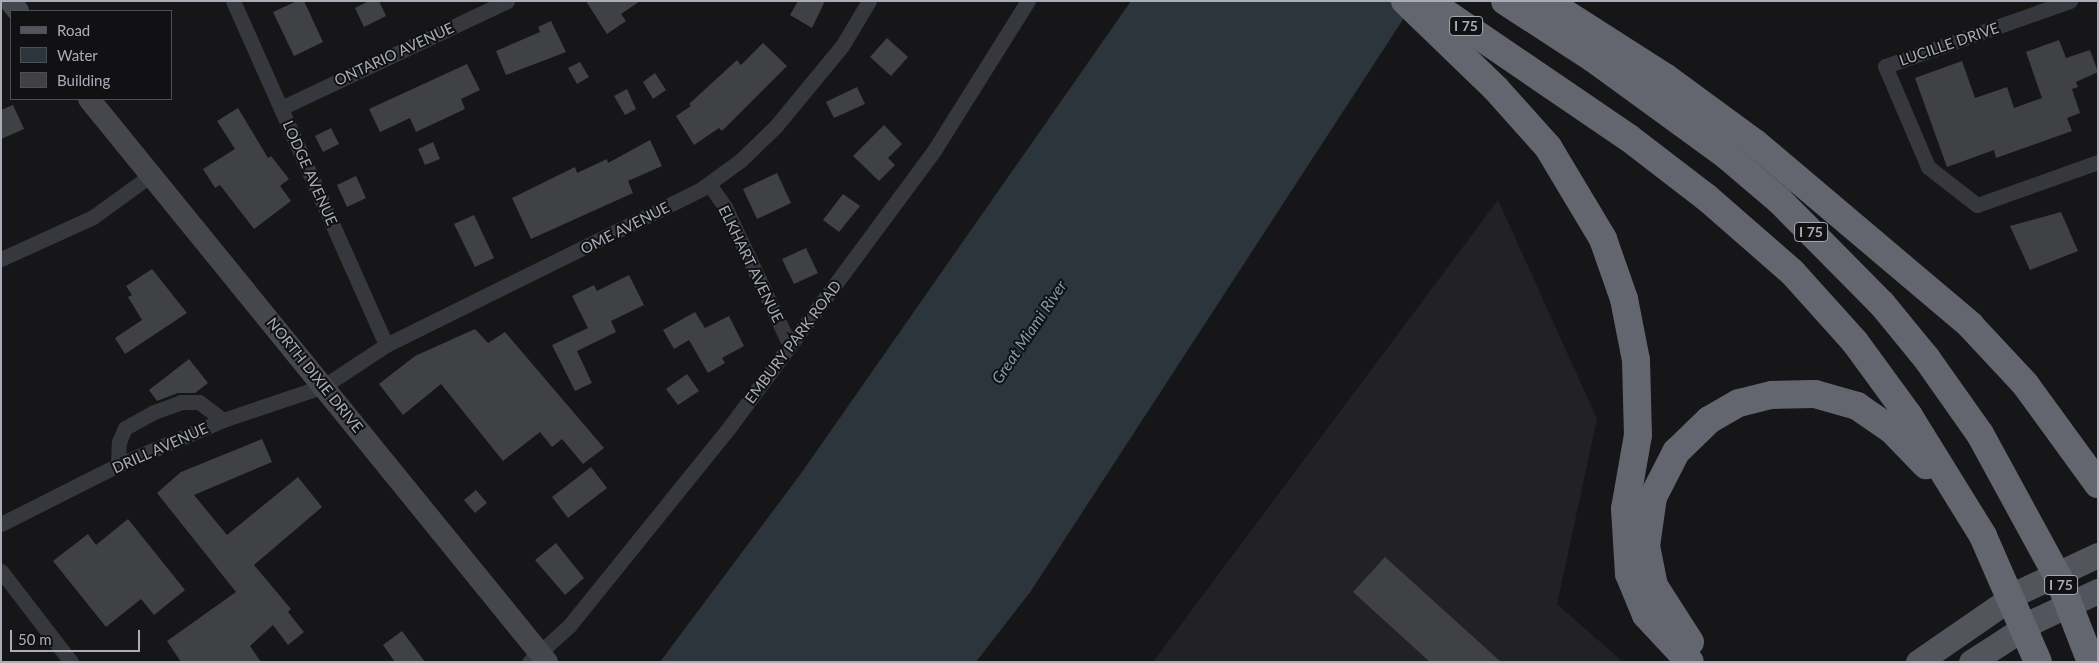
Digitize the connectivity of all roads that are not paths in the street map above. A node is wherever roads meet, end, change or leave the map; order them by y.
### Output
1 (233, 1) edge
2 (507, 1) edge
3 (869, 1) edge
4 (1028, 1) edge
5 (1405, 1) edge
6 (1428, 1) edge
7 (1505, 1) edge
8 (2070, 1) edge
9 (1537, 9) edge
10 (90, 100) edge
11 (281, 108) junction
12 (2098, 162) edge
13 (151, 175) junction
14 (709, 184) junction
15 (1, 259) edge
16 (386, 345) junction
17 (790, 346) junction
18 (324, 386) junction
19 (223, 420) junction
20 (118, 465) junction
21 (2098, 484) edge
22 (1959, 497) junction
23 (1, 524) edge
24 (2098, 555) edge
25 (1, 571) edge
26 (2098, 591) edge
27 (539, 659) edge
28 (2091, 661) edge
29 (71, 662) edge
30 (1690, 662) edge
31 (1708, 662) edge
32 (1918, 662) edge
33 (1972, 662) edge
34 (2038, 662) edge

1 - 11 street, LODGE AVENUE
2 - 11 street, ONTARIO AVENUE
3 - 14 street, OME AVENUE
4 - 17 street, EMBURY PARK ROAD
5 - 30 highway
6 - 22 highway, I 75
7 - 9 highway, I 75
8 - 12 street, LUCILLE DRIVE
9 - 21 highway
9 - 28 highway, I 75
10 - 13 main road, NORTH DIXIE DRIVE
11 - 16 street, LODGE AVENUE
13 - 15 street
13 - 18 main road, NORTH DIXIE DRIVE
14 - 16 street, OME AVENUE
14 - 17 street, ELKHART AVENUE
16 - 18 street, OME AVENUE
17 - 27 street, EMBURY PARK ROAD
18 - 19 street, DRILL AVENUE
18 - 27 main road, NORTH DIXIE DRIVE
19 - 20 street, DRILL AVENUE
19 - 20 street
20 - 23 street, DRILL AVENUE
22 - 31 highway
22 - 34 highway, I 75
24 - 32 main road
25 - 29 street
26 - 33 main road

